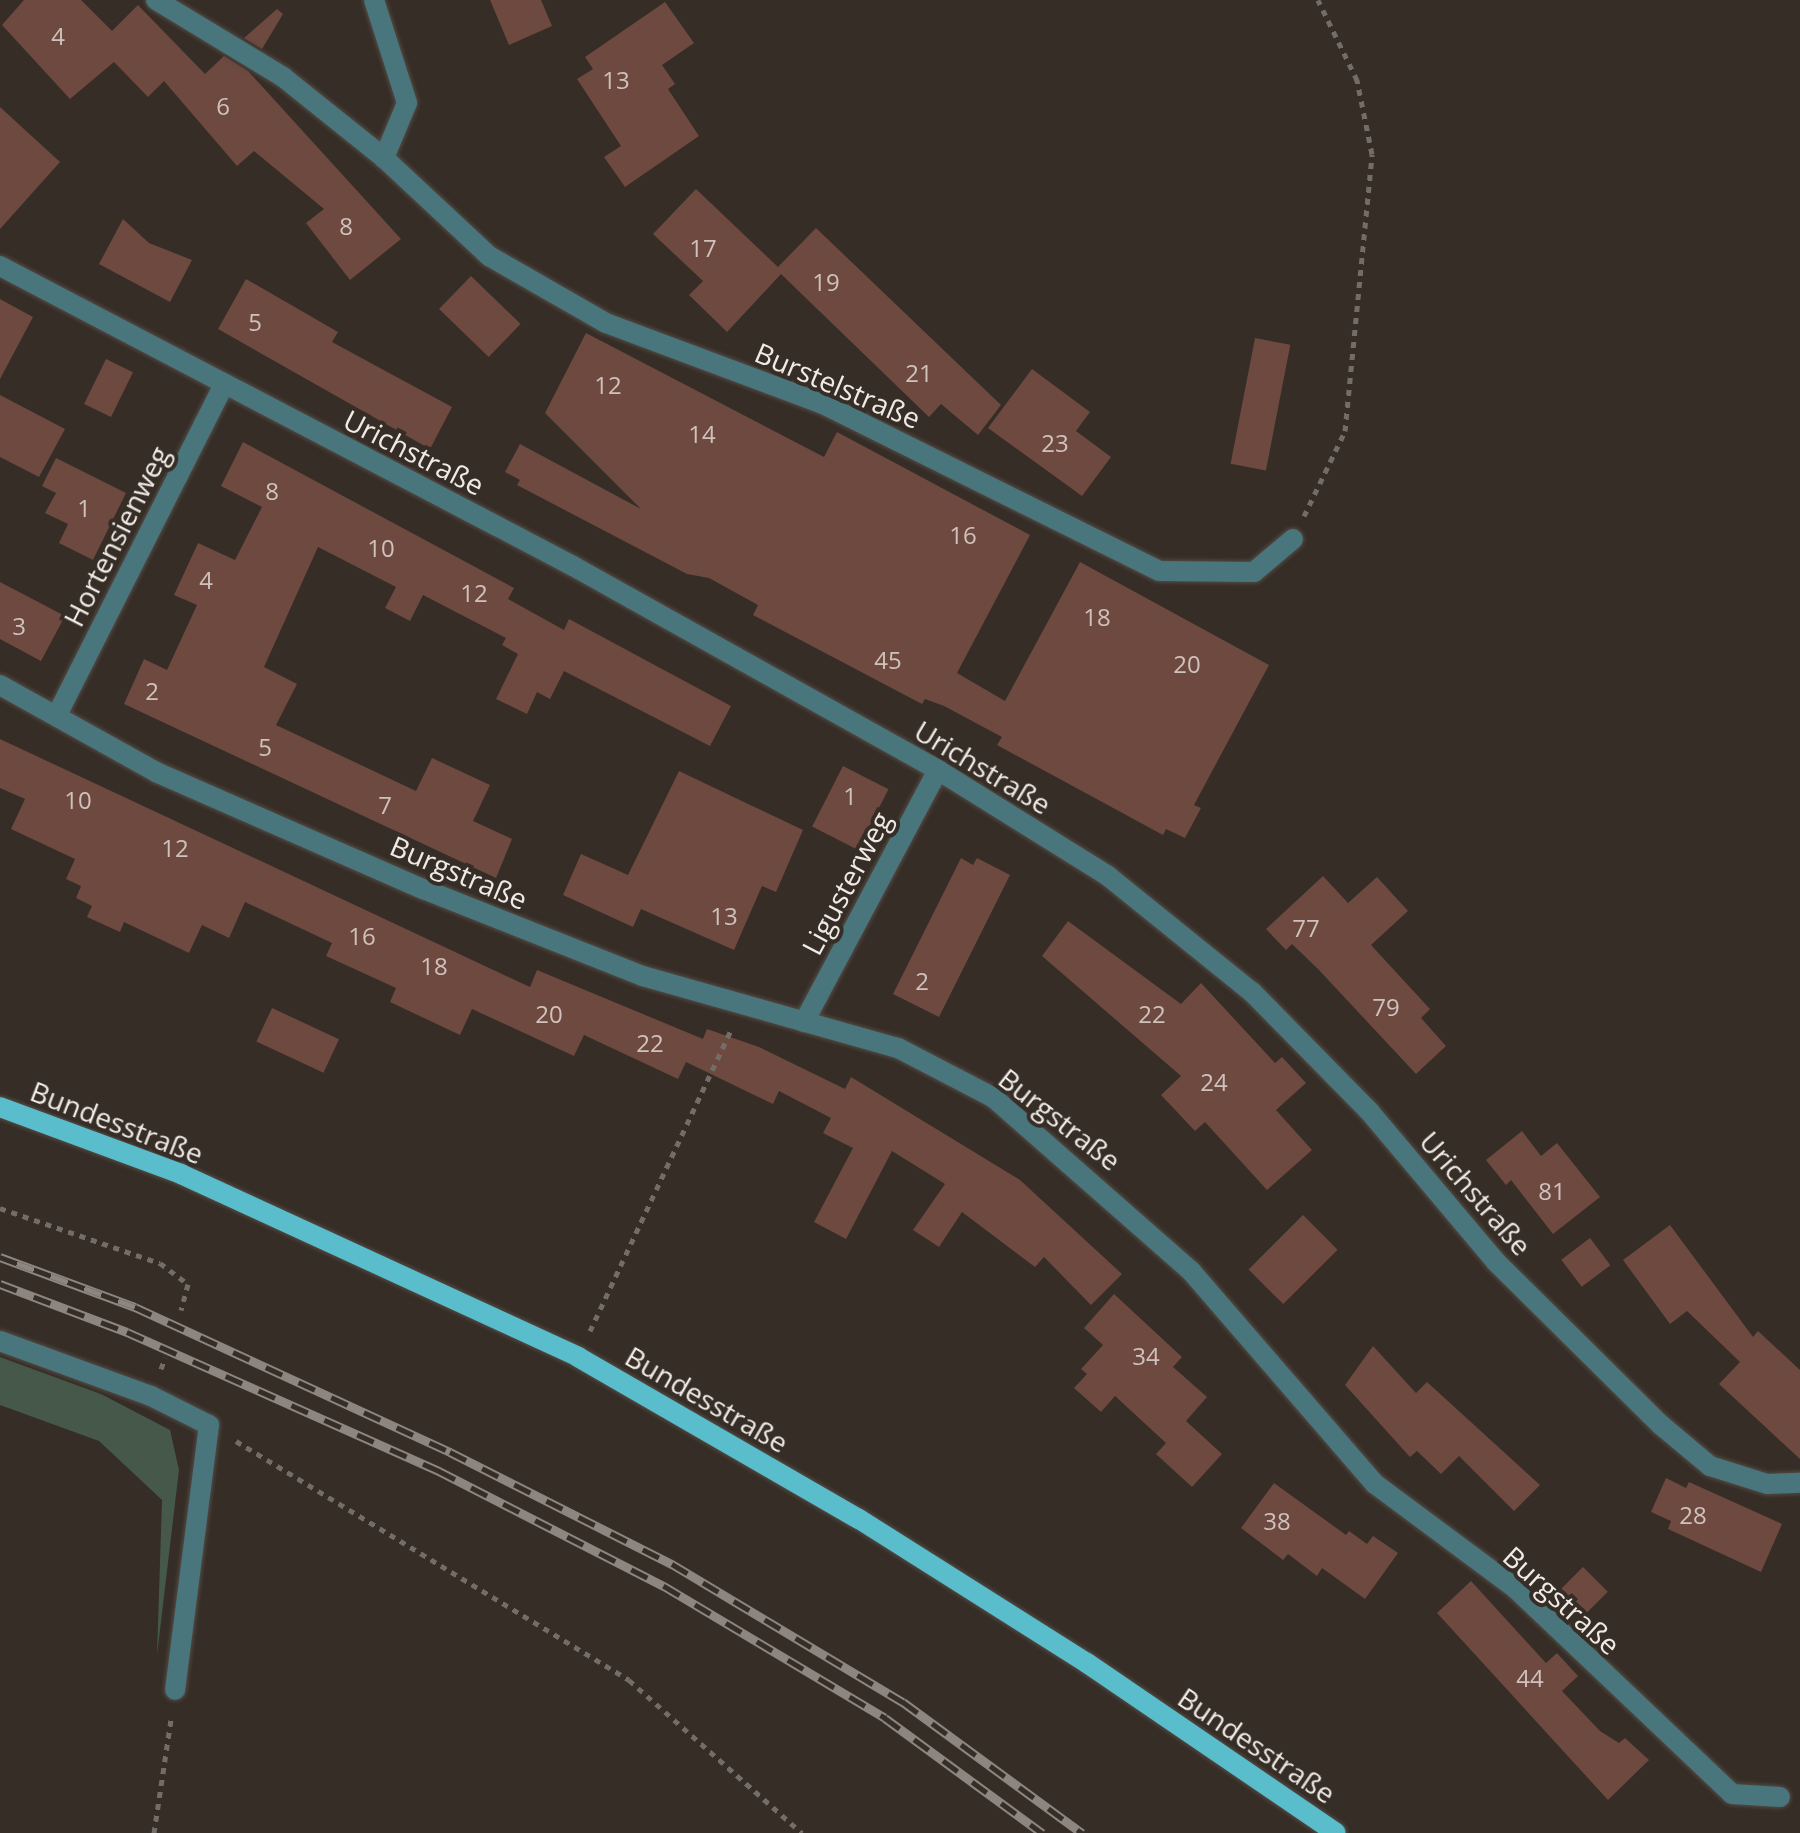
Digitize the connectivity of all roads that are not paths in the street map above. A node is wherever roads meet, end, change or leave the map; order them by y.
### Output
1 (156, 0) edge
2 (374, 0) edge
3 (384, 158) junction
4 (0, 266) edge
5 (224, 384) junction
6 (1293, 539) road end
7 (0, 685) edge
8 (58, 713) junction
9 (938, 770) junction
10 (804, 1022) junction
11 (0, 1107) edge
12 (0, 1341) edge
13 (1800, 1483) edge
14 (175, 1690) road end
15 (1780, 1797) dead end
16 (1336, 1833) edge

1 - 3 street, Burstelstraße
2 - 3 street
3 - 6 street, Burstelstraße
4 - 5 street, Urichstraße
5 - 8 street, Hortensienweg
5 - 9 street, Urichstraße
7 - 8 street, Burgstraße
8 - 10 street, Burgstraße
9 - 10 street, Ligusterweg
9 - 13 street, Urichstraße
10 - 15 street, Burgstraße
11 - 16 main road, Bundesstraße
12 - 14 street

